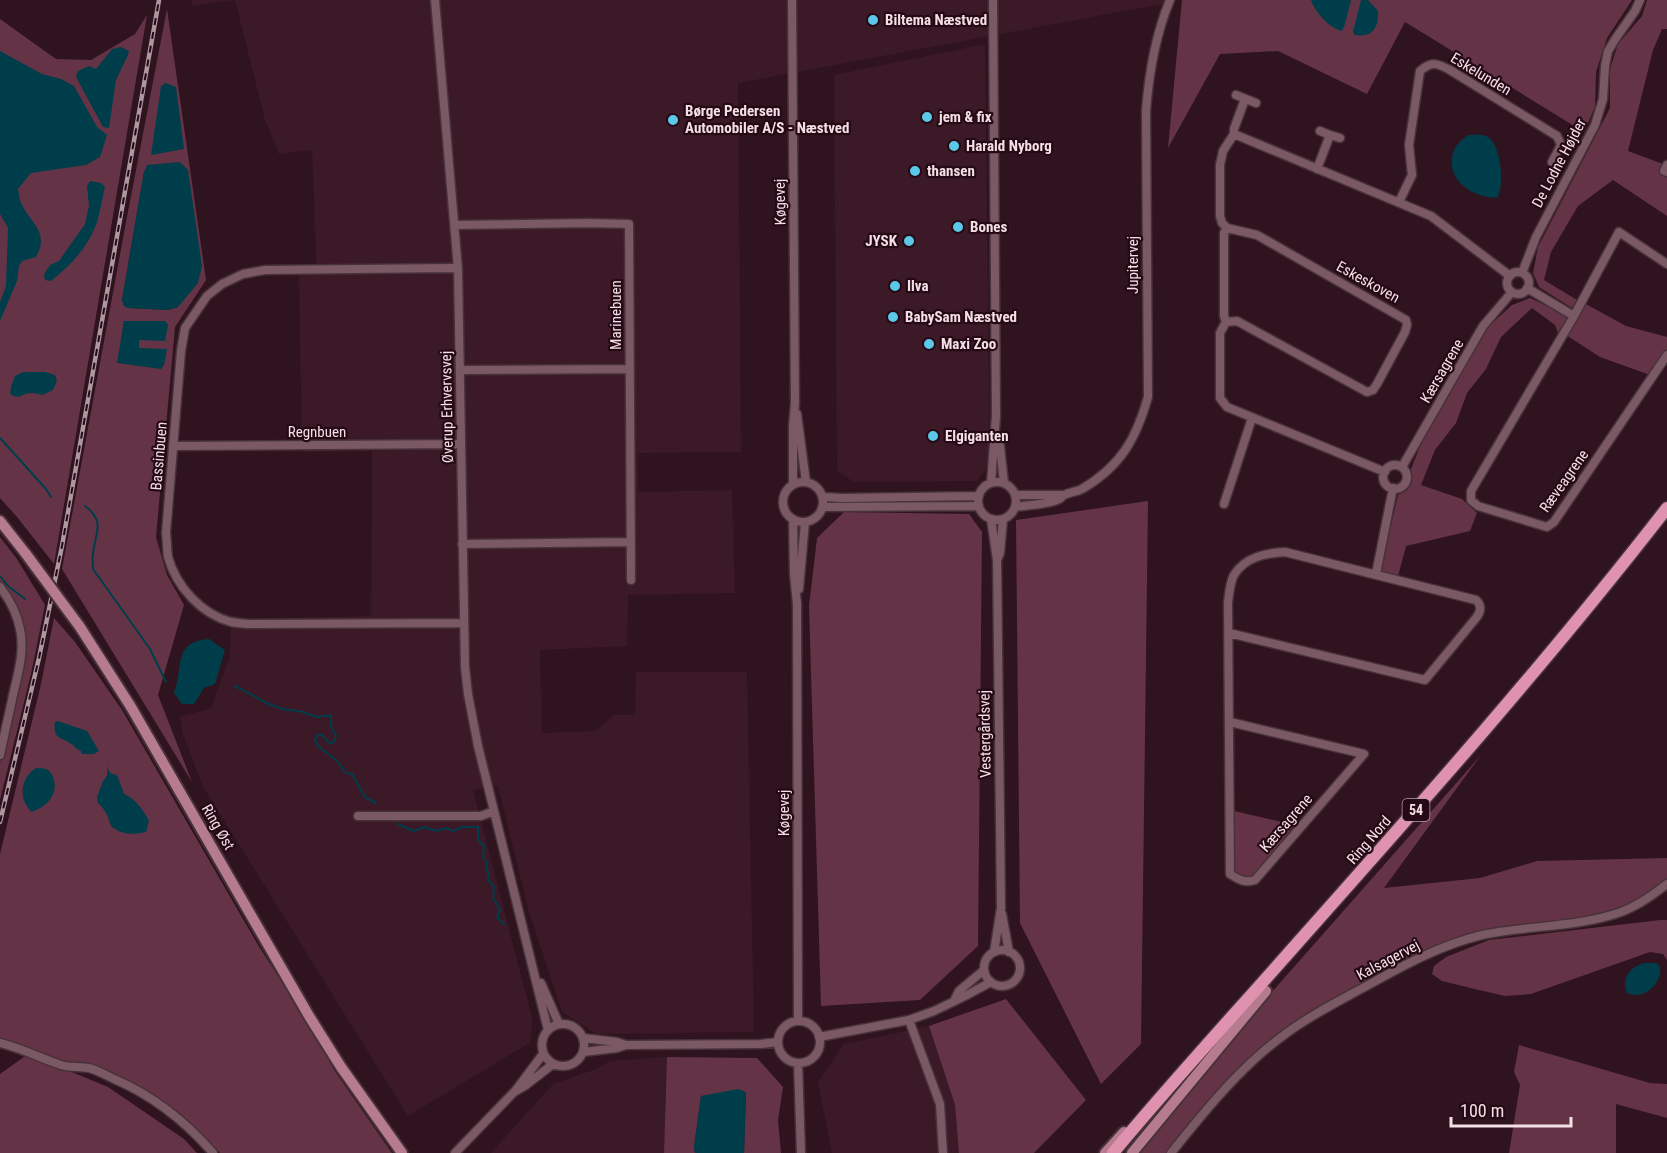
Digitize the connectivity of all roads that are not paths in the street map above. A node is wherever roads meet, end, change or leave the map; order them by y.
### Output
1 (435, 0) edge
2 (792, 0) edge
3 (993, 0) edge
4 (1170, 0) edge
5 (1640, 0) edge
6 (1236, 95) dead end
7 (1245, 99) junction
8 (1256, 103) dead end
9 (1320, 131) dead end
10 (1234, 134) junction
11 (1330, 135) junction
12 (1340, 138) dead end
13 (1552, 162) dead end
14 (1667, 165) edge
15 (1317, 169) junction
16 (1667, 172) edge
17 (1399, 202) junction
18 (455, 225) junction
19 (1227, 228) junction
20 (1667, 264) edge
21 (458, 269) junction
22 (1522, 273) junction
23 (1510, 276) junction
24 (1527, 288) junction
25 (1512, 292) junction
26 (1574, 316) junction
27 (1226, 322) junction
28 (1667, 355) edge
29 (630, 369) junction
30 (461, 370) junction
31 (795, 404) junction
32 (996, 416) junction
33 (1252, 418) junction
34 (461, 444) junction
35 (173, 446) junction
36 (1402, 467) junction
37 (1384, 472) junction
38 (806, 482) junction
39 (991, 483) junction
40 (1004, 483) junction
41 (793, 484) junction
42 (1393, 488) junction
43 (1015, 495) junction
44 (1064, 495) junction
45 (823, 496) junction
46 (979, 501) junction
47 (1224, 504) dead end
48 (823, 507) junction
49 (1015, 507) junction
50 (1667, 508) edge
51 (793, 519) junction
52 (991, 519) junction
53 (1003, 519) junction
54 (0, 521) edge
55 (805, 522) junction
56 (1667, 522) edge
57 (631, 543) junction
58 (462, 544) junction
59 (997, 560) junction
60 (1376, 574) junction
61 (631, 580) dead end
62 (0, 587) edge
63 (797, 604) junction
64 (464, 623) junction
65 (1229, 633) junction
66 (1230, 722) junction
67 (0, 755) edge
68 (494, 811) junction
69 (358, 816) dead end
70 (1667, 884) edge
71 (1001, 908) junction
72 (994, 952) junction
73 (1009, 952) junction
74 (532, 964) junction
75 (984, 970) junction
76 (991, 982) junction
77 (1266, 991) junction
78 (954, 1001) junction
79 (909, 1020) junction
80 (798, 1021) junction
81 (559, 1024) junction
82 (548, 1030) junction
83 (819, 1036) junction
84 (583, 1038) junction
85 (777, 1042) junction
86 (0, 1043) edge
87 (626, 1045) junction
88 (583, 1052) junction
89 (543, 1054) junction
90 (798, 1063) junction
91 (553, 1064) junction
92 (514, 1092) junction
93 (1155, 1103) junction
94 (213, 1153) edge
95 (402, 1153) edge
96 (454, 1153) edge
97 (801, 1153) edge
98 (943, 1153) edge
99 (1105, 1153) edge
100 (1113, 1153) edge
101 (1121, 1153) edge
102 (1132, 1153) edge
103 (1172, 1153) edge

1 - 18 street, Øverup Erhvervsvej
2 - 31 street, Køgevej
3 - 32 street
4 - 44 street, Jupitervej
5 - 22 street, De Lodne Højder
6 - 7 street
7 - 8 street
7 - 10 street
9 - 11 street
10 - 15 street
10 - 19 street
11 - 12 street
11 - 15 street
13 - 17 street, Eskelunden
14 - 16 street
15 - 17 street
17 - 23 street
18 - 21 street, Øverup Erhvervsvej
18 - 29 street, Marinebuen
19 - 27 street
19 - 27 street, Eskeskoven
20 - 26 street, Ræveagrene
21 - 30 street, Øverup Erhvervsvej
21 - 35 street, Bassinbuen
22 - 23 street
22 - 24 street
23 - 25 street
24 - 25 street
24 - 26 street
25 - 36 street, Kærsagrene
26 - 28 street, Ræveagrene
27 - 33 street
29 - 30 street
29 - 57 street, Marinebuen
30 - 34 street, Øverup Erhvervsvej
31 - 38 street, Køgevej
31 - 41 street, Køgevej
32 - 39 street
32 - 40 street
33 - 37 street
33 - 47 street
34 - 35 street, Regnbuen
34 - 58 street, Øverup Erhvervsvej
35 - 64 street, Bassinbuen
36 - 37 street
36 - 42 street
37 - 42 street
38 - 41 street
38 - 45 street
39 - 40 street
39 - 46 street
40 - 43 street
41 - 51 street
42 - 60 street
43 - 44 street, Jupitervej
43 - 49 street
44 - 49 street, Jupitervej
45 - 46 street
45 - 48 street
46 - 48 street
46 - 52 street
48 - 55 street
49 - 53 street
50 - 93 highway, Ring Nord / 54
51 - 55 street
51 - 63 street, Køgevej
52 - 53 street
52 - 59 street, Vestergårdsvej
53 - 59 street, Vestergårdsvej
54 - 95 main road, Ring Øst, bridge
55 - 63 street, Køgevej
56 - 77 highway, 54
57 - 58 street
57 - 61 street, Marinebuen
58 - 64 street, Øverup Erhvervsvej
59 - 71 street, Vestergårdsvej
60 - 65 street, Kærsagrene
60 - 65 street, Kærsagrene
62 - 67 street
63 - 80 street, Køgevej
64 - 68 street, Øverup Erhvervsvej
65 - 66 street, Kærsagrene
66 - 66 street, Kærsagrene
68 - 69 street
68 - 74 street, Øverup Erhvervsvej
70 - 103 street, Kalsagervej
71 - 72 street, Vestergårdsvej
71 - 73 street, Vestergårdsvej
72 - 73 street
72 - 75 street
73 - 76 street
74 - 81 street, Øverup Erhvervsvej
74 - 82 street, Øverup Erhvervsvej
75 - 76 street
75 - 78 street
76 - 78 street
77 - 101 highway, 54
77 - 102 main road
78 - 79 street
79 - 83 street
79 - 98 street
80 - 83 street
80 - 85 street
81 - 82 street
81 - 84 street
82 - 89 street
83 - 90 street
84 - 87 street
84 - 88 street
85 - 87 street
85 - 90 street
86 - 94 street
87 - 88 street
88 - 91 street
89 - 91 street
89 - 92 street
90 - 97 street
91 - 92 street
92 - 96 street
93 - 99 main road
93 - 100 highway, 54

